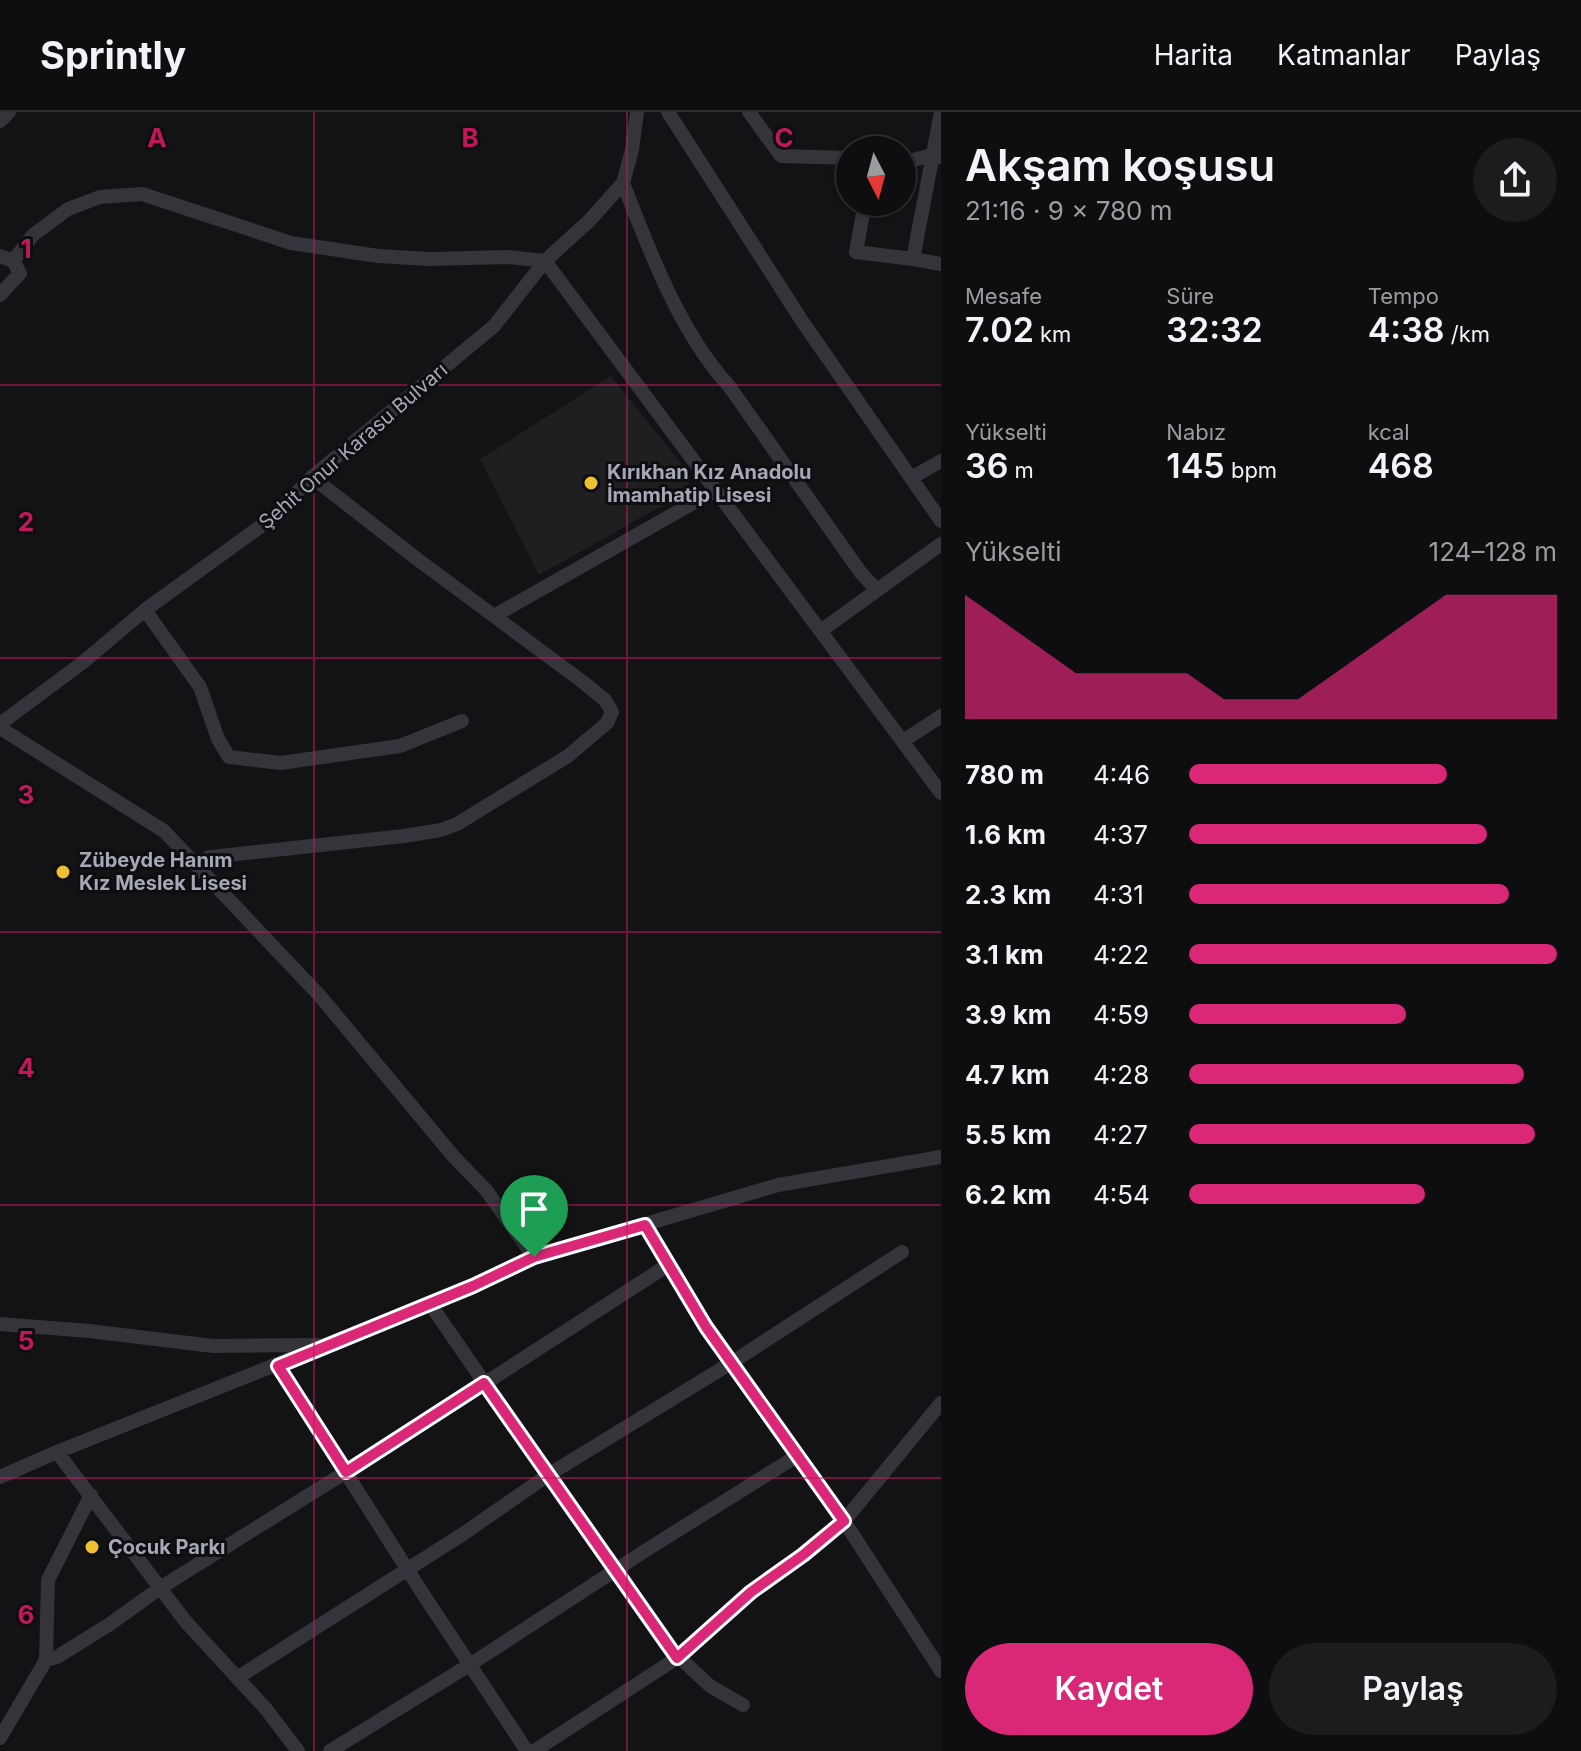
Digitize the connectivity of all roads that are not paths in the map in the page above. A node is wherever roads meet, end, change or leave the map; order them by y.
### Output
1 (9, 112) edge
2 (637, 112) edge
3 (668, 112) edge
4 (749, 112) edge
5 (941, 112) edge
6 (0, 121) edge
7 (937, 156) edge
8 (836, 158) edge
9 (916, 160) edge
10 (623, 183) junction
11 (862, 216) edge
12 (7, 259) edge
13 (913, 259) junction
14 (545, 261) junction
15 (941, 264) edge
16 (0, 295) edge
17 (941, 461) edge
18 (312, 477) junction
19 (911, 478) junction
20 (716, 490) junction
21 (941, 521) edge
22 (941, 544) edge
23 (876, 589) junction
24 (145, 610) junction
25 (494, 616) junction
26 (822, 630) junction
27 (941, 716) edge
28 (462, 721) dead end
29 (0, 726) edge
30 (903, 741) junction
31 (941, 793) edge
32 (194, 864) junction
33 (941, 1157) edge
34 (645, 1225) junction
35 (902, 1252) dead end
36 (534, 1257) junction
37 (668, 1265) junction
38 (430, 1304) junction
39 (0, 1324) edge
40 (328, 1345) junction
41 (731, 1363) junction
42 (278, 1366) junction
43 (484, 1383) junction
44 (941, 1403) edge
45 (57, 1452) junction
46 (797, 1456) junction
47 (346, 1472) junction
48 (548, 1475) junction
49 (0, 1477) edge
50 (91, 1495) junction
51 (844, 1521) junction
52 (407, 1568) junction
53 (615, 1571) junction
54 (160, 1588) junction
55 (677, 1658) junction
56 (46, 1660) junction
57 (471, 1664) junction
58 (941, 1671) edge
59 (237, 1678) junction
60 (743, 1705) dead end
61 (0, 1738) edge
62 (298, 1751) edge
63 (330, 1751) edge
64 (527, 1751) edge
65 (534, 1751) edge

1 - 6 street
2 - 10 street, Şehit Onur Karasu Bulvarı
3 - 19 street
4 - 8 street
5 - 7 street
7 - 9 street
7 - 13 street
10 - 14 street, Şehit Onur Karasu Bulvarı
10 - 23 street
11 - 13 street
12 - 14 street
12 - 16 street
13 - 15 street
14 - 18 street, Şehit Onur Karasu Bulvarı
14 - 20 street
17 - 19 street
18 - 24 street, Şehit Onur Karasu Bulvarı
18 - 25 street
19 - 21 street
20 - 25 street
20 - 26 street
22 - 23 street
23 - 26 street
24 - 28 street
24 - 29 street, Şehit Onur Karasu Bulvarı
25 - 32 street
26 - 30 street
27 - 30 street
29 - 32 street
30 - 31 street
32 - 36 street
33 - 34 street
34 - 36 street
34 - 37 street
35 - 41 street
36 - 38 street
37 - 41 street
37 - 43 street
38 - 40 street
38 - 43 street
39 - 40 street
40 - 42 street
41 - 46 street
41 - 48 street
42 - 45 street
42 - 47 street
43 - 47 street
43 - 48 street
44 - 51 street
45 - 49 street
45 - 50 street
46 - 51 street
46 - 53 street
47 - 52 street
47 - 54 street
48 - 52 street
48 - 53 street
50 - 54 street
50 - 56 street
51 - 55 street
51 - 58 street
52 - 57 street
52 - 59 street
53 - 55 street
53 - 57 street
54 - 56 street
54 - 59 street
55 - 60 street
55 - 65 street
56 - 61 street
57 - 63 street
57 - 64 street
59 - 62 street

